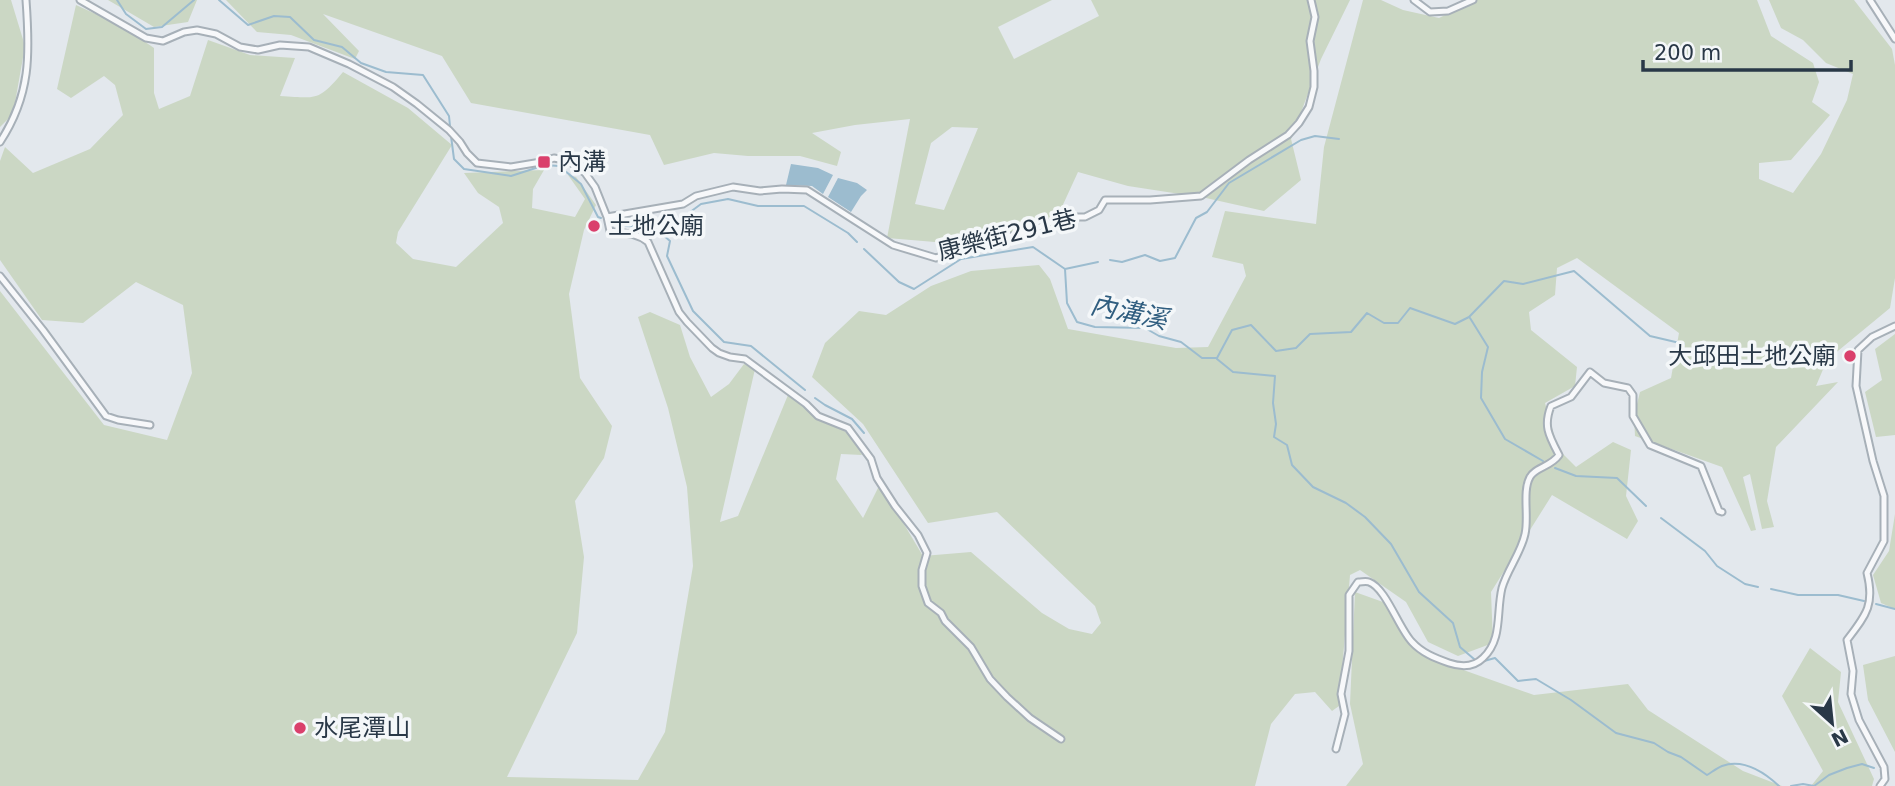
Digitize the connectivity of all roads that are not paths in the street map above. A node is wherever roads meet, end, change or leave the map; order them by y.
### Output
1 (26, 0) edge
2 (80, 0) edge
3 (1311, 0) edge
4 (1414, 0) edge
5 (1473, 0) edge
6 (1870, 0) edge
7 (1895, 39) edge
8 (0, 142) edge
9 (607, 217) junction
10 (0, 276) edge
11 (1895, 326) edge
12 (150, 425) dead end
13 (1722, 512) dead end
14 (1061, 739) dead end
15 (1335, 749) dead end
16 (1880, 786) edge

1 - 8 street
2 - 9 street
3 - 9 street, 康樂街291巷
4 - 5 street
6 - 7 street
9 - 14 street
10 - 12 street
11 - 16 street
13 - 15 street

